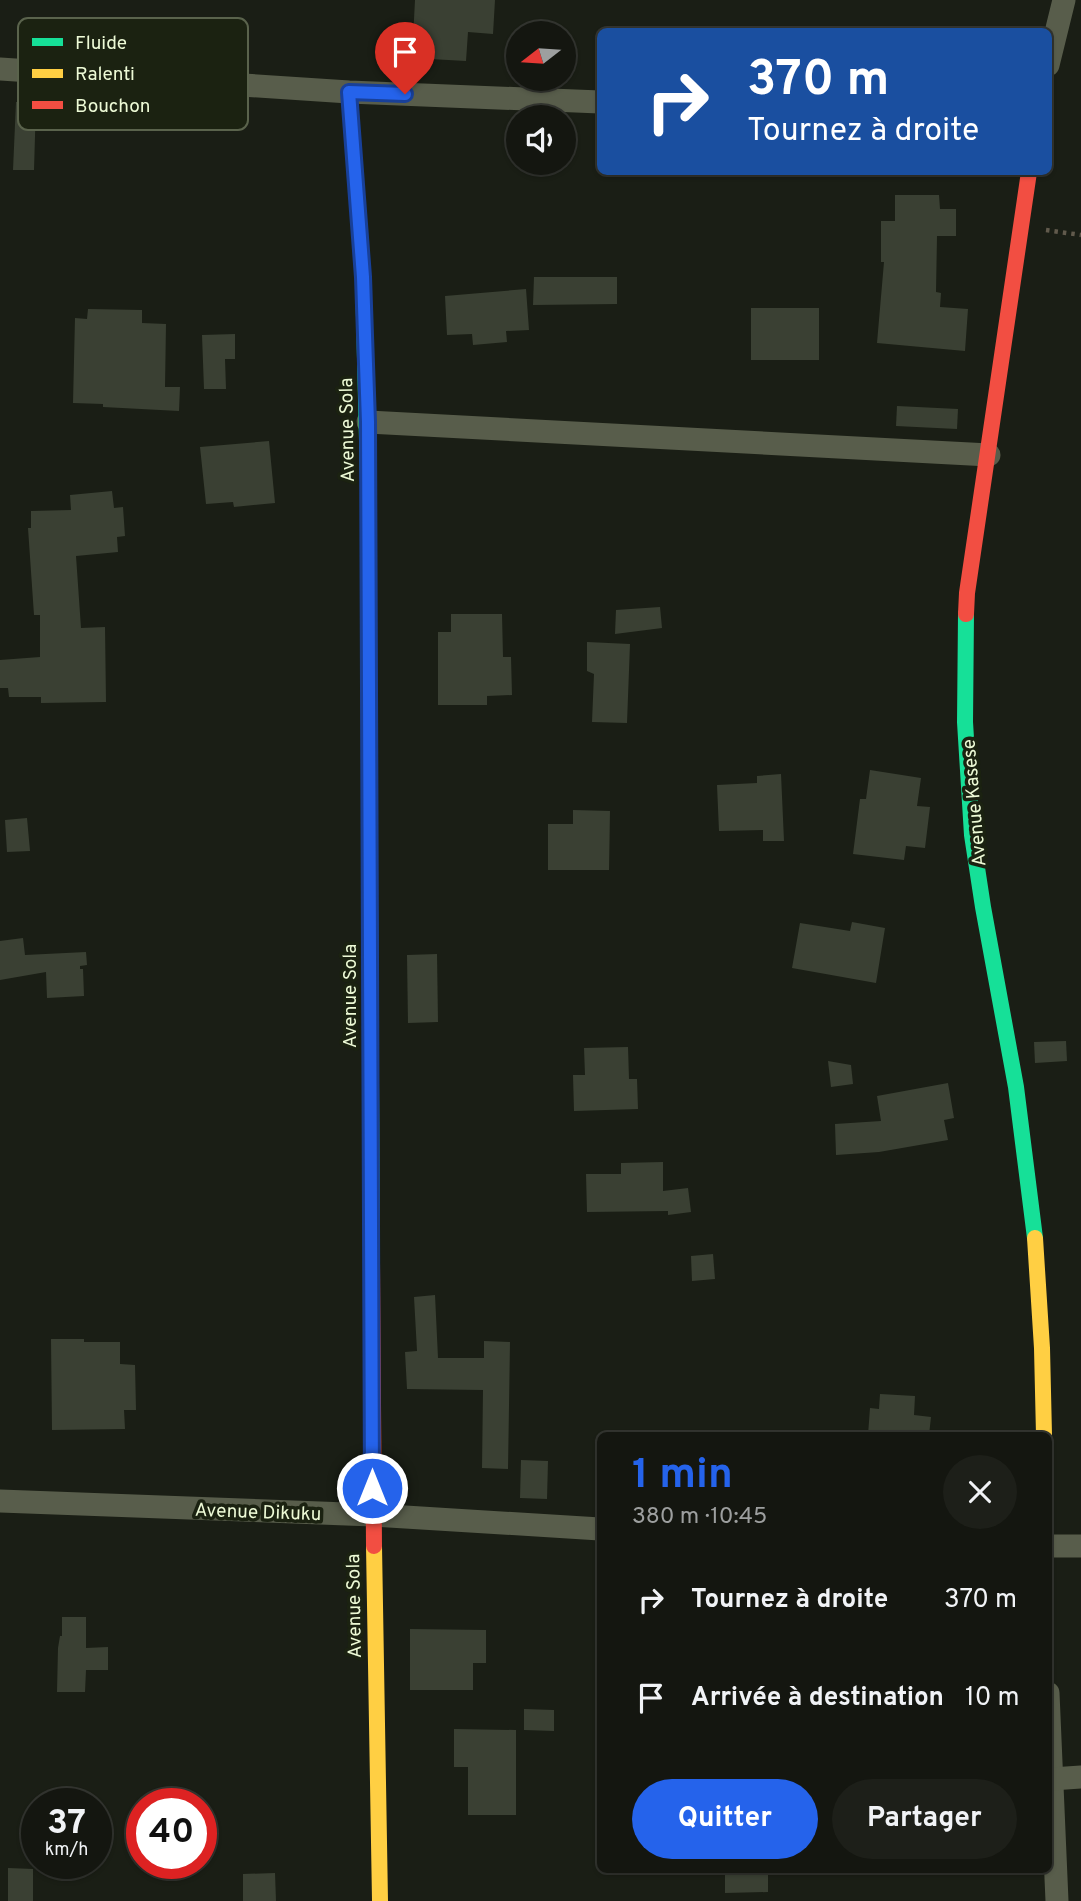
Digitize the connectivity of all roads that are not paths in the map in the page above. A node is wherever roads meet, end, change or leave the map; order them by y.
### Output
1 (1064, 0) edge
2 (1052, 49) edge
3 (0, 69) edge
4 (18, 70) edge
5 (248, 85) edge
6 (349, 92) junction
7 (597, 102) edge
8 (1029, 175) edge
9 (368, 422) junction
10 (989, 455) junction
11 (1044, 1432) edge
12 (0, 1501) edge
13 (373, 1516) junction
14 (597, 1529) edge
15 (1052, 1546) edge
16 (1081, 1546) edge
17 (1081, 1777) edge
18 (1052, 1779) joint
19 (380, 1901) edge
20 (1056, 1901) edge

1 - 2 street
3 - 4 street
5 - 6 street
6 - 7 street
6 - 9 street, Avenue Sola
8 - 10 street, Avenue Kasese
9 - 10 street
9 - 13 street, Avenue Sola
10 - 11 street, Avenue Kasese
12 - 13 street, Avenue Dikuku
13 - 14 street, Avenue Dikuku
13 - 19 street, Avenue Sola
15 - 16 street
17 - 18 street
18 - 20 street

